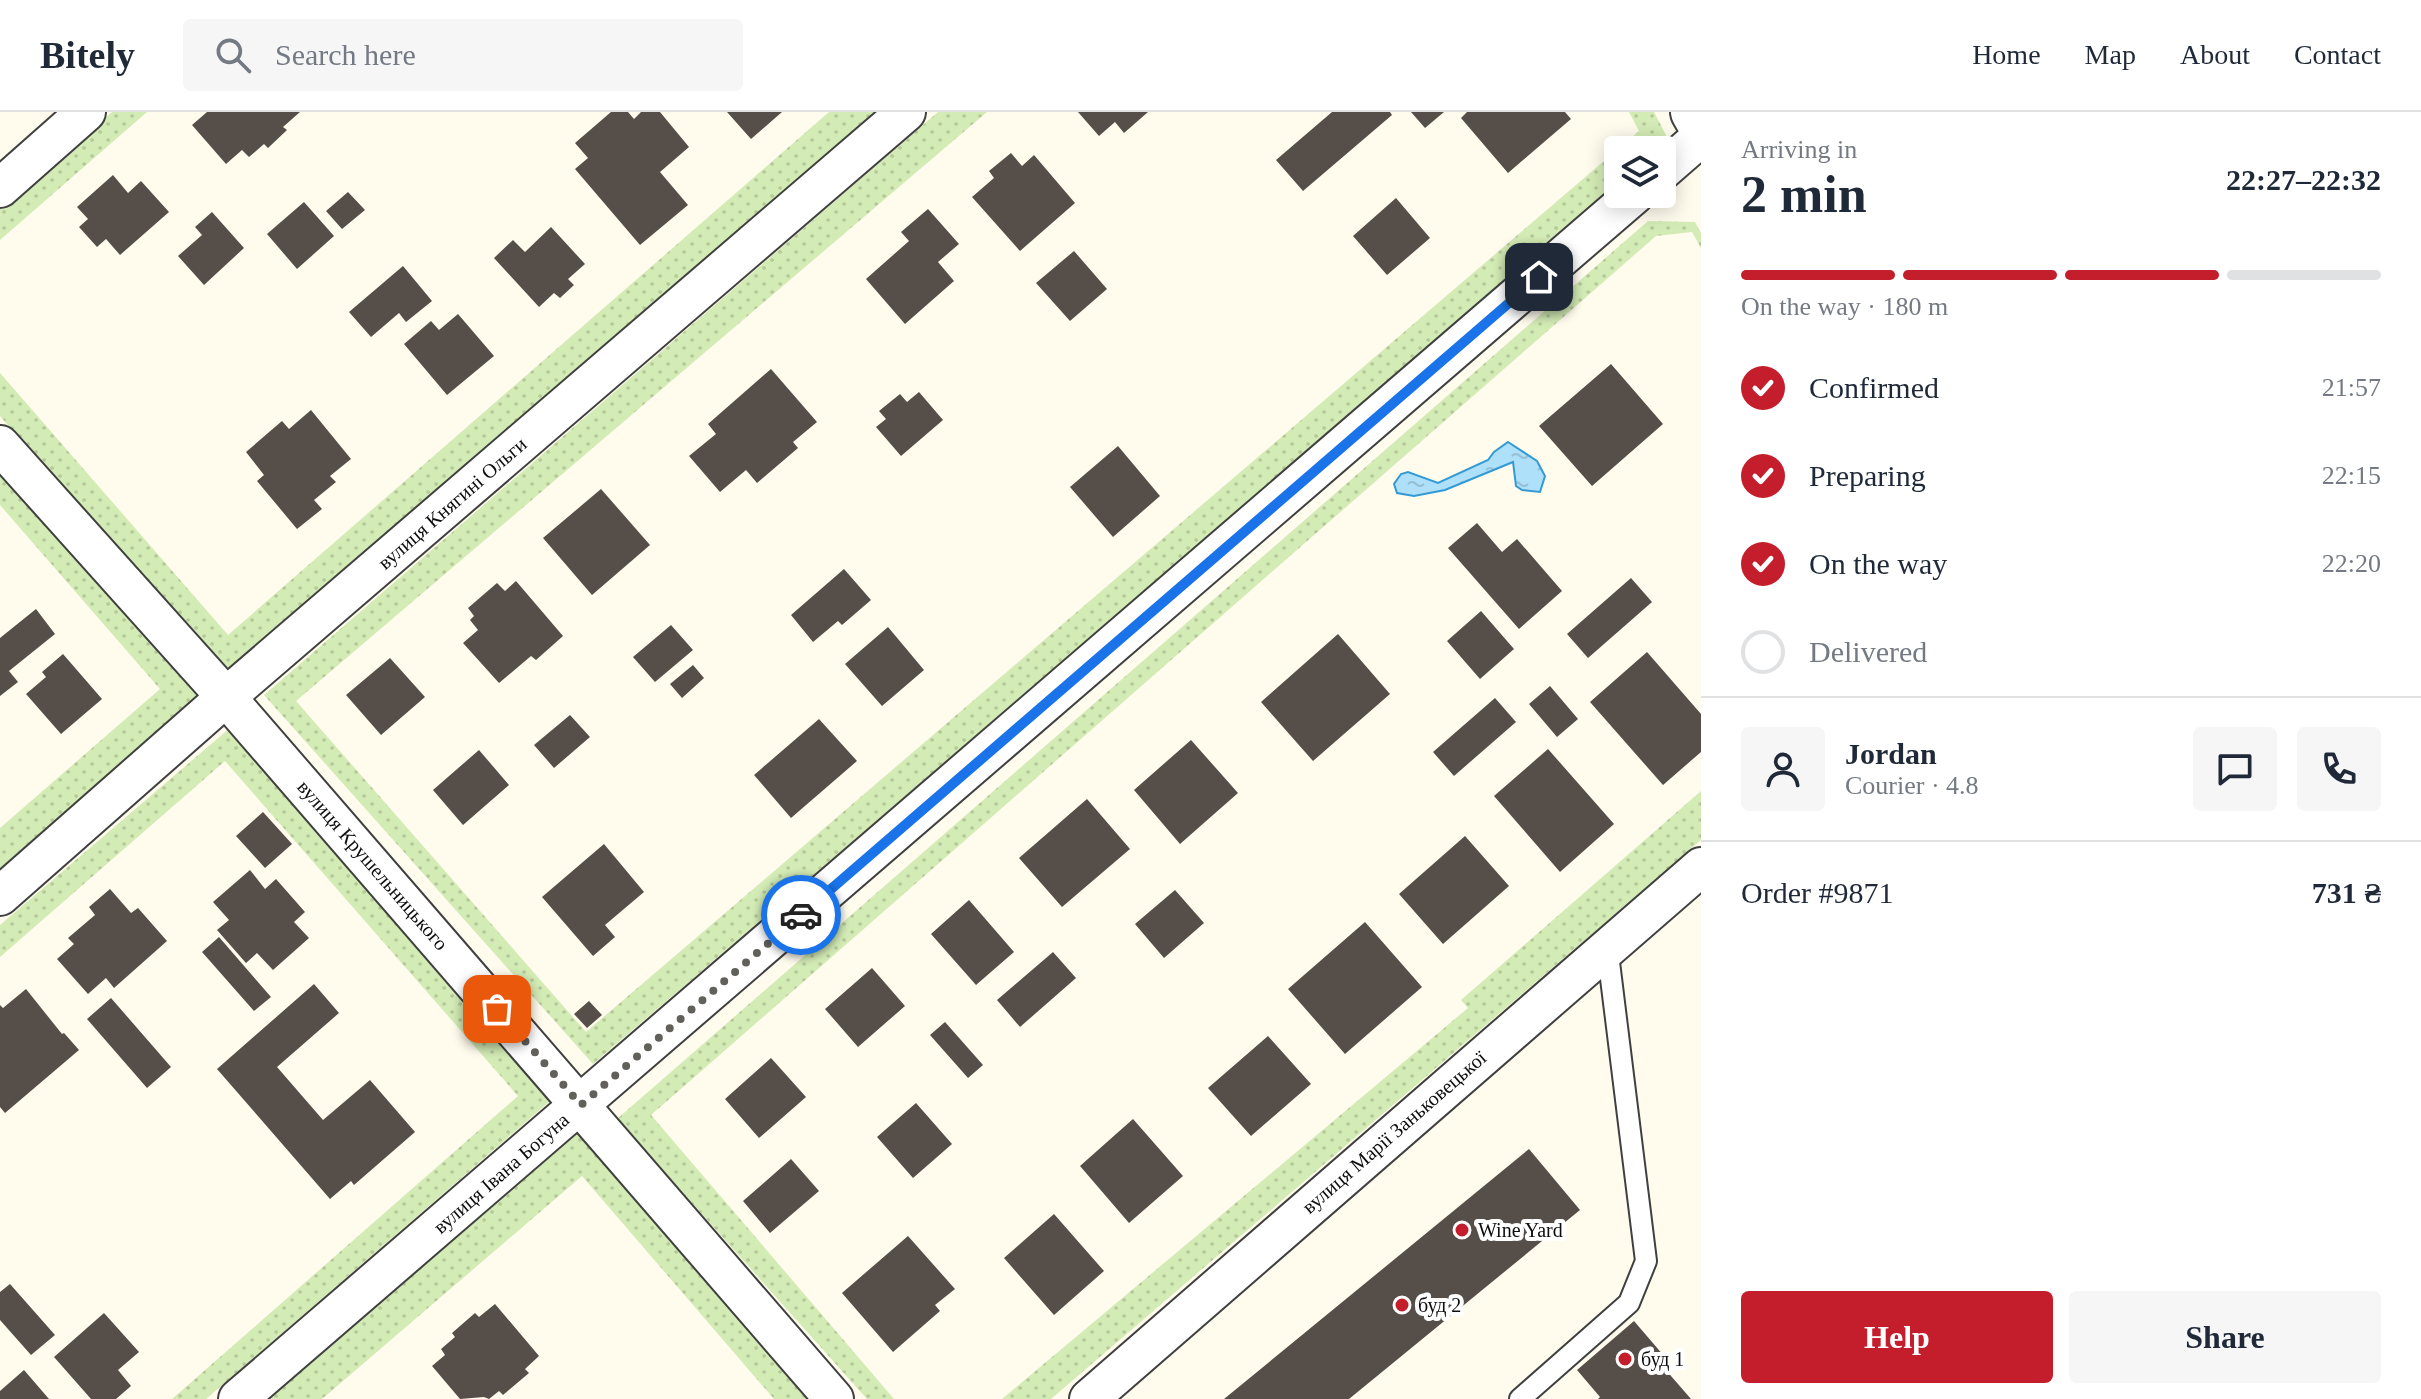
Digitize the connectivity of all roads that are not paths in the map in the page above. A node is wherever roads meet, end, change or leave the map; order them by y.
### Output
1 (86, 112) edge
2 (906, 112) edge
3 (1693, 112) edge
4 (1701, 126) edge
5 (1701, 137) edge
6 (1676, 159) edge
7 (0, 188) edge
8 (1619, 208) edge
9 (0, 445) edge
10 (226, 697) junction
11 (1701, 867) edge
12 (0, 896) edge
13 (1607, 946) junction
14 (581, 1105) junction
15 (1099, 1396) edge
16 (238, 1399) edge
17 (834, 1399) edge
18 (1520, 1399) edge

1 - 7 street
2 - 10 street, вулиця Княгині Ольги
3 - 4 street
5 - 6 street
8 - 14 street, вулиця Івана Богуна
9 - 10 street, вулиця Крушельницького
10 - 12 street, вулиця Княгині Ольги
10 - 14 street, вулиця Крушельницького
11 - 13 street, вулиця Марії Заньковецької
13 - 15 street, вулиця Марії Заньковецької
13 - 18 lane
14 - 16 street, вулиця Івана Богуна
14 - 17 street, вулиця Крушельницького

